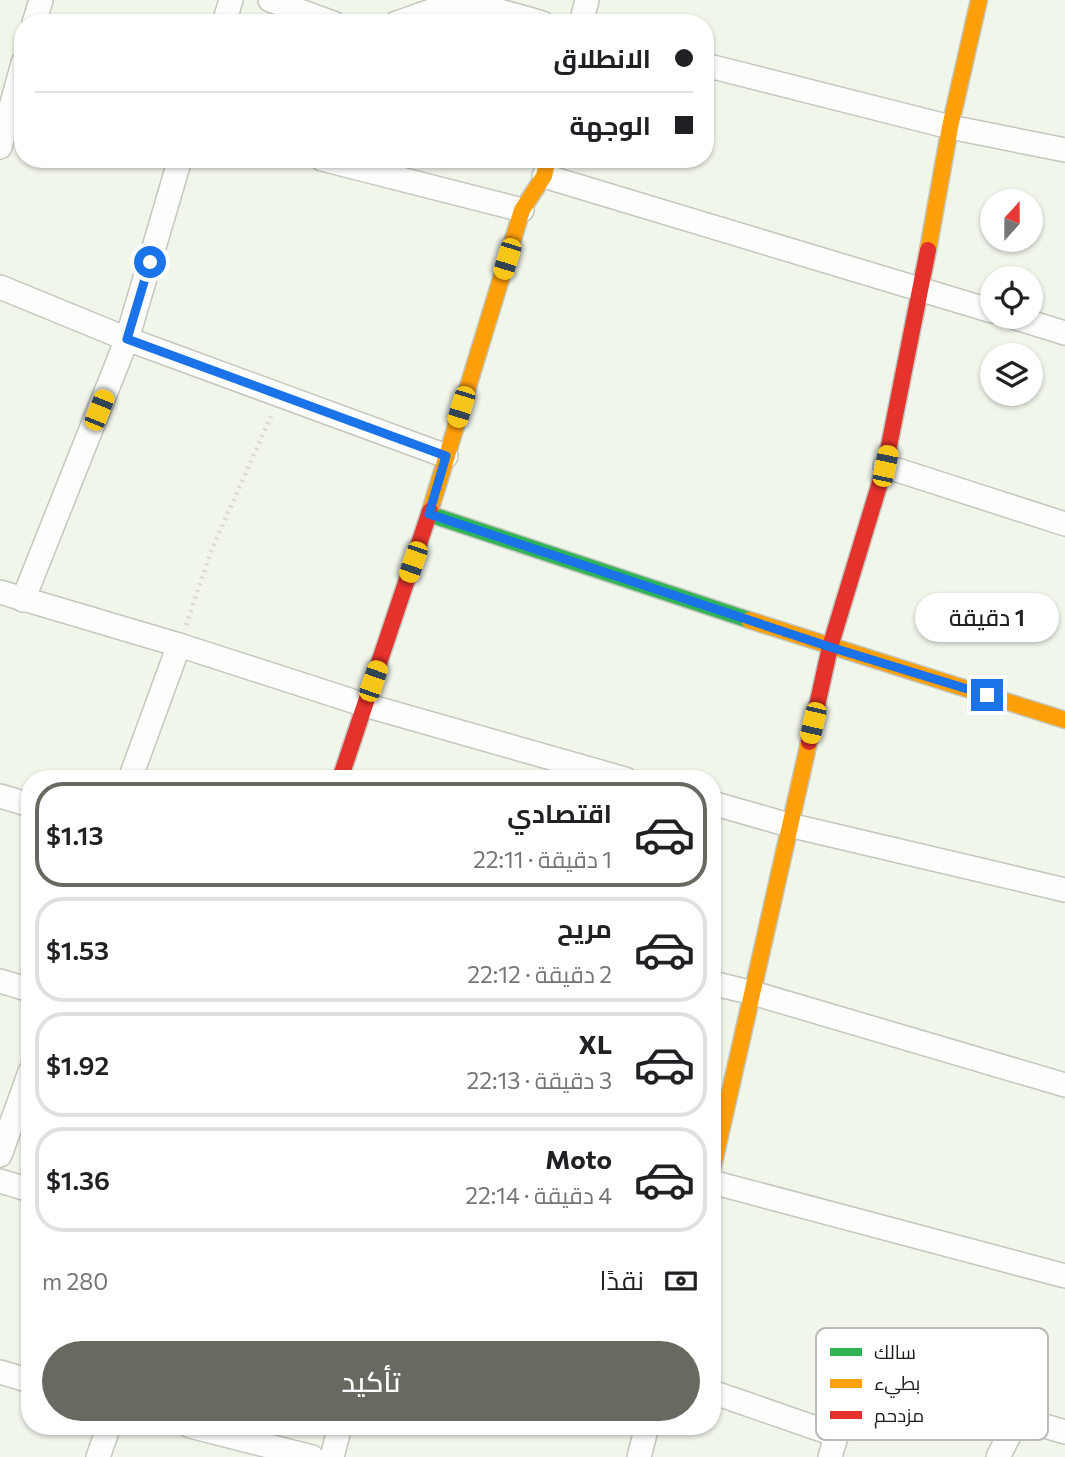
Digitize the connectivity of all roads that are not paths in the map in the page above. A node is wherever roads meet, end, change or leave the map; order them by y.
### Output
1 (270, 0) edge
2 (978, 0) edge
3 (308, 14) edge
4 (422, 14) edge
5 (512, 14) edge
6 (714, 67) edge
7 (14, 98) edge
8 (950, 127) junction
9 (1, 141) edge
10 (1065, 150) edge
11 (177, 168) edge
12 (357, 168) edge
13 (546, 168) edge
14 (522, 210) junction
15 (0, 287) edge
16 (921, 289) junction
17 (980, 306) edge
18 (1043, 326) edge
19 (1065, 333) edge
20 (127, 339) junction
21 (446, 456) junction
22 (885, 466) junction
23 (429, 514) junction
24 (1065, 524) edge
25 (0, 592) edge
26 (23, 600) junction
27 (179, 645) junction
28 (830, 647) junction
29 (365, 705) junction
30 (1065, 720) edge
31 (133, 770) edge
32 (343, 770) edge
33 (593, 770) edge
34 (0, 796) edge
35 (21, 802) edge
36 (721, 806) edge
37 (789, 825) junction
38 (1065, 890) edge
39 (0, 981) edge
40 (721, 985) edge
41 (21, 987) edge
42 (752, 993) junction
43 (1065, 1085) edge
44 (21, 1097) edge
45 (721, 1131) edge
46 (0, 1155) edge
47 (0, 1181) edge
48 (721, 1184) edge
49 (21, 1187) edge
50 (1065, 1276) edge
51 (0, 1372) edge
52 (21, 1378) edge
53 (721, 1396) edge
54 (1048, 1427) edge
55 (1065, 1432) edge
56 (106, 1435) edge
57 (225, 1435) edge
58 (338, 1435) edge
59 (645, 1435) edge
60 (816, 1438) edge
61 (1007, 1440) edge
62 (98, 1457) edge
63 (312, 1457) edge
64 (332, 1457) edge
65 (639, 1457) edge
66 (998, 1457) edge

1 - 3 street
2 - 8 street
4 - 5 street
6 - 8 street
7 - 9 street
8 - 10 street
8 - 16 street
11 - 20 street
12 - 14 street
13 - 14 street
13 - 16 street
14 - 21 street
15 - 20 street
16 - 17 street
16 - 22 street
18 - 19 street
20 - 21 street
20 - 26 street
21 - 23 street
22 - 24 street
22 - 28 street
23 - 28 street
23 - 29 street
25 - 26 street
26 - 27 street
27 - 29 street
27 - 31 street
28 - 30 street
28 - 37 street
29 - 32 street
29 - 33 street
34 - 35 street
36 - 37 street
37 - 38 street
37 - 42 street
39 - 41 street
40 - 42 street
42 - 43 street
42 - 45 street
44 - 46 street
47 - 49 street
48 - 50 street
51 - 52 street
53 - 60 street
54 - 55 street
56 - 62 street
57 - 63 street
58 - 64 street
59 - 65 street
61 - 66 street

